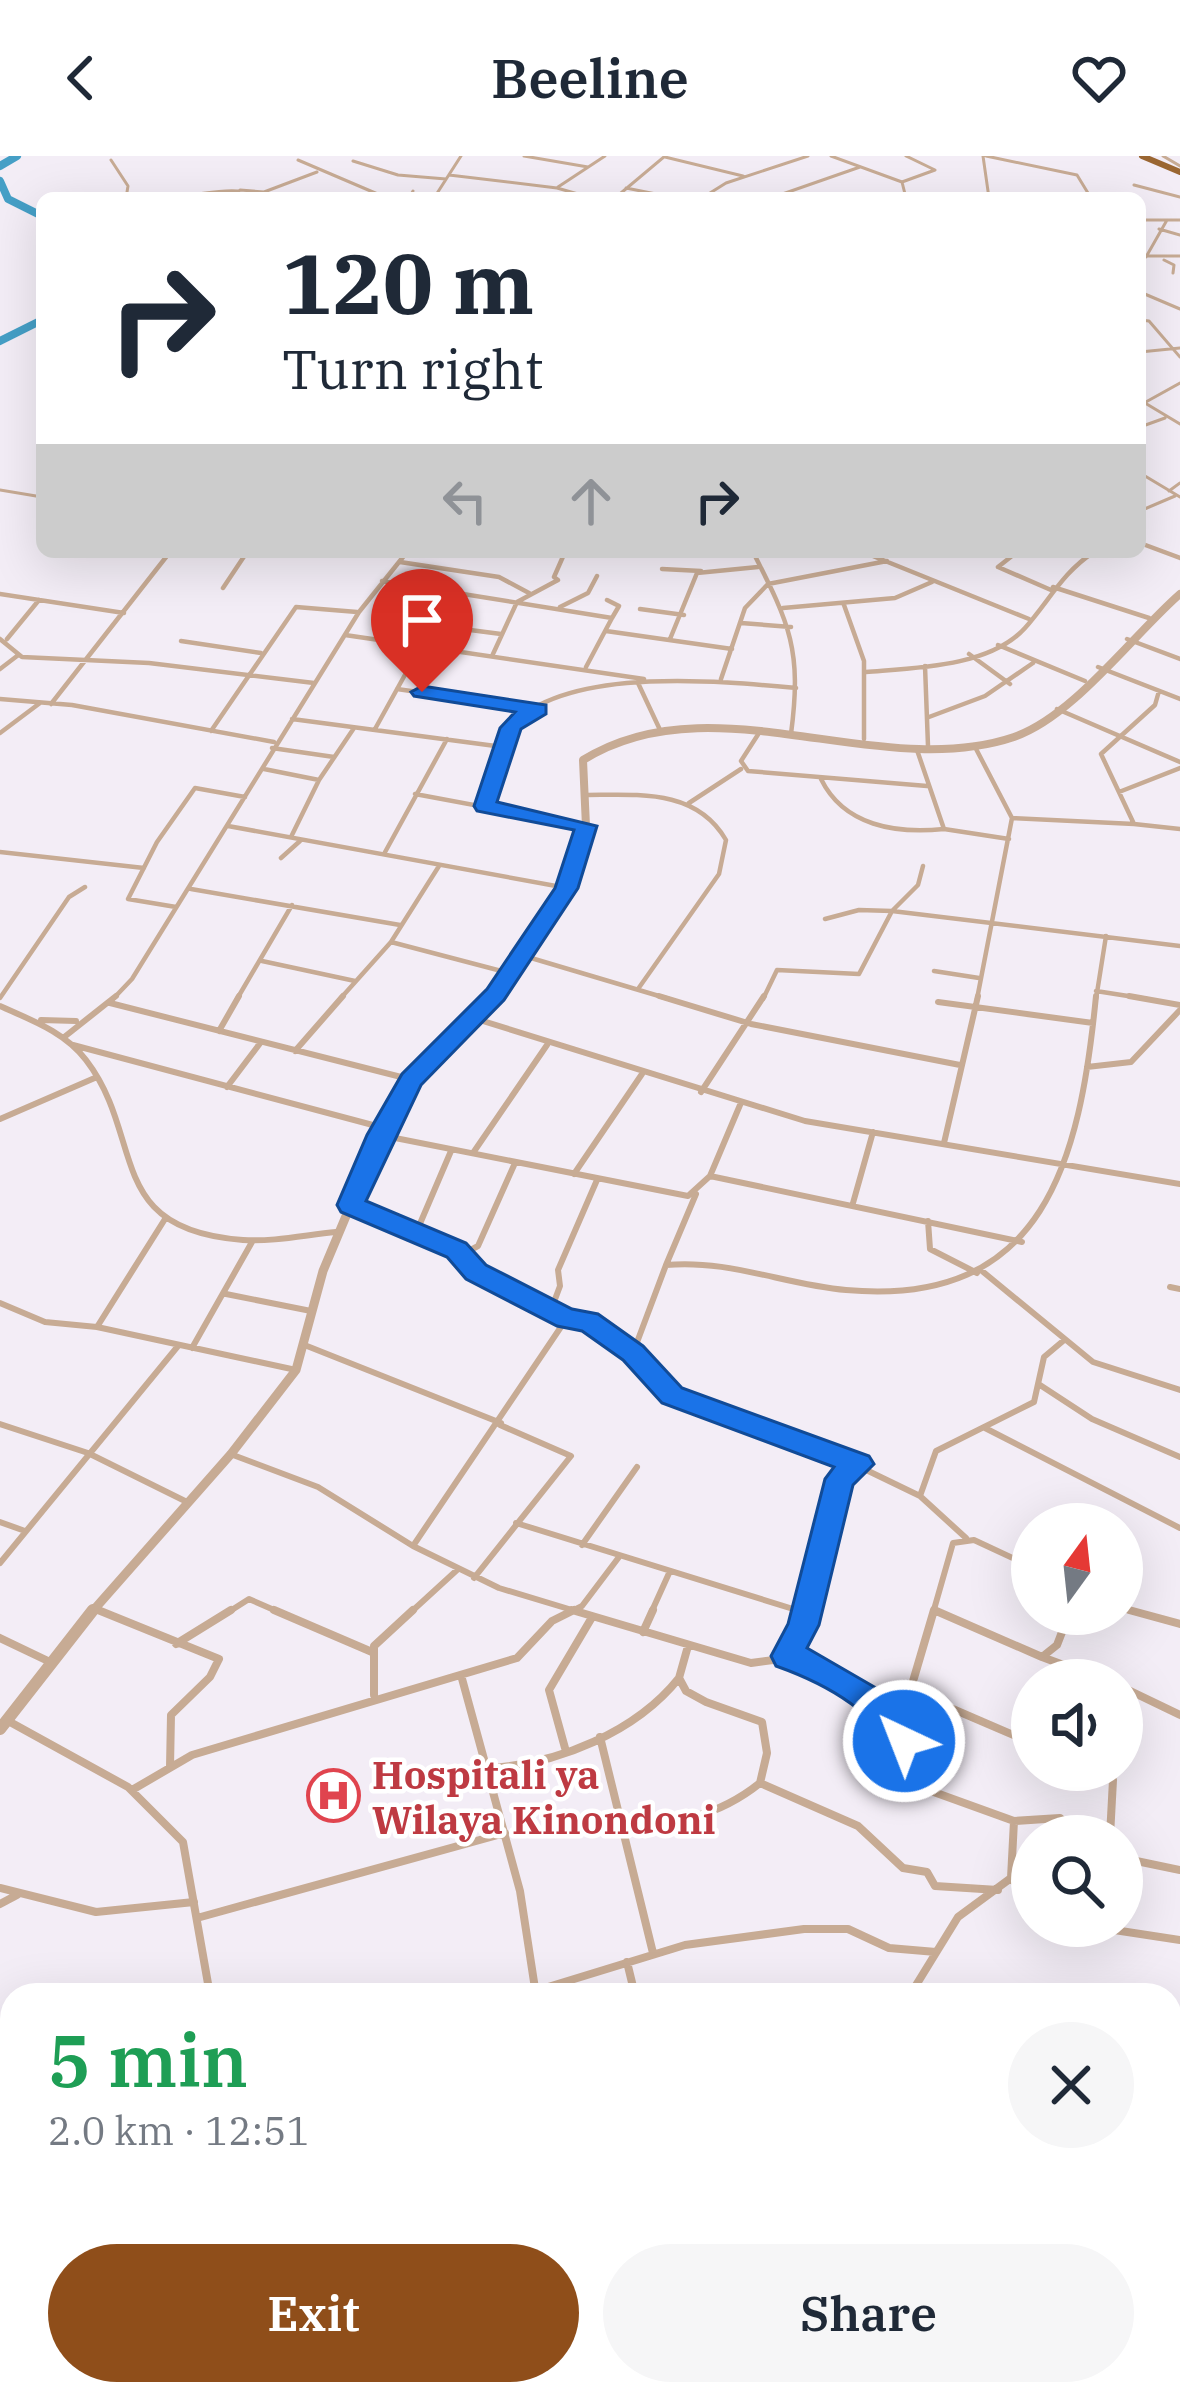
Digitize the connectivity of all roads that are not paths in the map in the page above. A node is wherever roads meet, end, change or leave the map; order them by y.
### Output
1 (461, 156) edge
2 (524, 156) edge
3 (605, 156) edge
4 (665, 156) edge
5 (792, 156) edge
6 (808, 156) edge
7 (831, 156) edge
8 (906, 156) edge
9 (985, 156) edge
10 (1142, 156) edge
11 (1163, 156) edge
12 (799, 159) junction
13 (111, 160) dead end
14 (298, 160) dead end
15 (353, 161) dead end
16 (588, 167) junction
17 (860, 167) junction
18 (1180, 169) edge
19 (321, 171) junction
20 (447, 177) junction
21 (746, 178) junction
22 (902, 182) junction
23 (1134, 185) dead end
24 (557, 188) junction
25 (626, 188) junction
26 (238, 191) joint
27 (127, 192) edge
28 (198, 192) edge
29 (245, 192) edge
30 (273, 192) edge
31 (373, 192) edge
32 (438, 192) edge
33 (571, 192) edge
34 (622, 192) edge
35 (640, 192) edge
36 (715, 192) edge
37 (788, 192) edge
38 (905, 192) edge
39 (988, 192) edge
40 (1087, 192) edge
41 (1180, 196) edge
42 (1146, 219) edge
43 (1167, 220) junction
44 (1180, 220) edge
45 (1160, 230) junction
46 (1180, 235) edge
47 (1146, 251) edge
48 (1180, 256) edge
49 (1146, 257) edge
50 (1160, 259) junction
51 (1173, 274) dead end
52 (1146, 295) edge
53 (1180, 309) edge
54 (1146, 321) edge
55 (1180, 348) edge
56 (1168, 350) junction
57 (1146, 351) edge
58 (1180, 357) edge
59 (1180, 383) edge
60 (1146, 399) edge
61 (1146, 404) edge
62 (1166, 418) junction
63 (1146, 423) edge
64 (1180, 424) edge
65 (1146, 477) edge
66 (1180, 483) edge
67 (0, 490) edge
68 (1169, 490) junction
69 (36, 495) edge
70 (1178, 496) edge
71 (1146, 509) edge
72 (1146, 545) edge
73 (165, 558) edge
74 (243, 558) edge
75 (403, 558) edge
76 (562, 558) edge
77 (755, 558) edge
78 (880, 558) edge
79 (1009, 558) edge
80 (1083, 558) edge
81 (1180, 558) edge
82 (887, 561) junction
83 (400, 562) junction
84 (758, 567) junction
85 (662, 568) dead end
86 (702, 571) junction
87 (596, 576) dead end
88 (382, 580) junction
89 (934, 581) junction
90 (768, 584) junction
91 (223, 588) dead end
92 (1052, 588) junction
93 (529, 593) junction
94 (1180, 594) edge
95 (0, 595) edge
96 (607, 600) dead end
97 (39, 601) junction
98 (517, 602) junction
99 (844, 605) junction
100 (1165, 605) junction
101 (557, 608) junction
102 (783, 608) junction
103 (640, 609) dead end
104 (359, 612) junction
105 (1180, 612) edge
106 (124, 613) junction
107 (684, 615) junction
108 (612, 618) junction
109 (1150, 618) junction
110 (1029, 619) junction
111 (741, 622) junction
112 (791, 627) junction
113 (606, 631) junction
114 (501, 634) junction
115 (345, 635) junction
116 (3, 639) edge
117 (670, 639) junction
118 (1127, 639) junction
119 (181, 641) dead end
120 (422, 644) junction
121 (998, 645) junction
122 (436, 646) junction
123 (732, 650) junction
124 (261, 653) junction
125 (494, 654) junction
126 (969, 654) junction
127 (17, 656) junction
128 (1180, 659) edge
129 (90, 661) junction
130 (1033, 663) junction
131 (926, 666) junction
132 (586, 667) junction
133 (1098, 667) junction
134 (0, 669) edge
135 (866, 672) junction
136 (250, 674) junction
137 (720, 680) junction
138 (1085, 680) junction
139 (656, 681) junction
140 (638, 682) junction
141 (314, 683) junction
142 (1010, 684) junction
143 (796, 688) junction
144 (397, 689) junction
145 (1160, 691) junction
146 (0, 699) edge
147 (1180, 699) edge
148 (40, 703) junction
149 (50, 705) junction
150 (539, 709) junction
151 (1057, 710) junction
152 (929, 717) junction
153 (292, 719) junction
154 (354, 728) junction
155 (375, 729) junction
156 (211, 731) junction
157 (661, 732) junction
158 (758, 733) junction
159 (0, 734) edge
160 (1118, 737) junction
161 (791, 738) junction
162 (864, 739) junction
163 (447, 740) junction
164 (274, 745) junction
165 (974, 745) junction
166 (928, 746) junction
167 (502, 747) junction
168 (916, 747) junction
169 (334, 757) junction
170 (1180, 765) edge
171 (742, 768) junction
172 (262, 769) junction
173 (821, 779) junction
174 (319, 780) junction
175 (927, 786) junction
176 (1119, 792) junction
177 (415, 794) junction
178 (584, 795) junction
179 (245, 797) junction
180 (689, 803) junction
181 (485, 806) junction
182 (1012, 818) junction
183 (1134, 824) junction
184 (228, 826) junction
185 (586, 826) junction
186 (1180, 829) edge
187 (944, 830) junction
188 (291, 837) junction
189 (303, 839) junction
190 (1009, 839) junction
191 (0, 852) edge
192 (384, 854) junction
193 (281, 858) dead end
194 (439, 866) junction
195 (923, 866) dead end
196 (144, 868) junction
197 (85, 887) dead end
198 (189, 888) junction
199 (567, 888) junction
200 (292, 905) junction
201 (177, 908) junction
202 (892, 911) junction
203 (825, 919) dead end
204 (995, 924) junction
205 (400, 925) junction
206 (1106, 936) junction
207 (391, 941) junction
208 (1180, 946) edge
209 (521, 955) junction
210 (262, 961) junction
211 (934, 971) dead end
212 (511, 973) junction
213 (979, 978) junction
214 (355, 981) junction
215 (638, 989) junction
216 (1096, 992) junction
217 (0, 1002) edge
218 (938, 1002) dead end
219 (110, 1003) junction
220 (977, 1004) junction
221 (1180, 1008) edge
222 (473, 1018) junction
223 (38, 1020) junction
224 (79, 1021) junction
225 (1093, 1023) junction
226 (751, 1024) junction
227 (219, 1031) junction
228 (66, 1041) junction
229 (261, 1042) junction
230 (547, 1045) junction
231 (296, 1051) junction
232 (960, 1065) junction
233 (1087, 1066) junction
234 (643, 1074) junction
235 (97, 1077) junction
236 (411, 1080) junction
237 (226, 1088) junction
238 (701, 1092) junction
239 (740, 1105) junction
240 (0, 1119) edge
241 (382, 1131) junction
242 (873, 1132) junction
243 (944, 1143) junction
244 (451, 1150) junction
245 (473, 1153) junction
246 (516, 1161) junction
247 (1064, 1165) junction
248 (574, 1174) junction
249 (710, 1176) junction
250 (597, 1180) junction
251 (1180, 1184) edge
252 (696, 1194) junction
253 (853, 1203) junction
254 (351, 1205) junction
255 (165, 1219) junction
256 (928, 1221) junction
257 (337, 1232) junction
258 (416, 1233) junction
259 (253, 1240) junction
260 (1022, 1242) junction
261 (461, 1255) junction
262 (666, 1265) junction
263 (979, 1272) junction
264 (226, 1294) junction
265 (0, 1303) edge
266 (551, 1310) junction
267 (312, 1311) junction
268 (567, 1318) junction
269 (97, 1327) junction
270 (1063, 1341) junction
271 (178, 1346) junction
272 (307, 1346) junction
273 (192, 1348) junction
274 (633, 1353) junction
275 (296, 1370) junction
276 (1040, 1385) junction
277 (1180, 1390) edge
278 (0, 1424) edge
279 (501, 1424) junction
280 (985, 1428) junction
281 (88, 1454) junction
282 (231, 1454) junction
283 (1180, 1457) edge
284 (859, 1464) junction
285 (637, 1467) dead end
286 (920, 1496) junction
287 (187, 1502) junction
288 (0, 1522) edge
289 (516, 1523) junction
290 (1180, 1528) edge
291 (25, 1531) junction
292 (966, 1538) junction
293 (582, 1545) junction
294 (413, 1546) junction
295 (619, 1557) junction
296 (1011, 1558) edge
297 (0, 1563) edge
298 (457, 1570) junction
299 (670, 1571) junction
300 (475, 1578) junction
301 (94, 1608) junction
302 (934, 1610) junction
303 (570, 1613) junction
304 (807, 1613) junction
305 (1143, 1614) edge
306 (591, 1619) junction
307 (1180, 1624) edge
308 (643, 1632) junction
309 (1061, 1635) edge
310 (0, 1638) edge
311 (176, 1643) junction
312 (688, 1646) junction
313 (372, 1652) junction
314 (787, 1656) junction
315 (1042, 1657) junction
316 (1047, 1659) edge
317 (48, 1661) junction
318 (460, 1675) junction
319 (679, 1678) junction
320 (911, 1691) junction
321 (374, 1696) junction
322 (1143, 1697) edge
323 (890, 1713) junction
324 (1180, 1715) edge
325 (3, 1725) edge
326 (1011, 1733) edge
327 (601, 1737) junction
328 (565, 1748) junction
329 (170, 1767) junction
330 (490, 1768) junction
331 (760, 1784) junction
332 (132, 1790) junction
333 (621, 1820) junction
334 (1011, 1820) edge
335 (505, 1833) junction
336 (1143, 1862) edge
337 (1011, 1864) edge
338 (1180, 1870) edge
339 (1010, 1878) joint
340 (0, 1888) edge
341 (998, 1890) junction
342 (17, 1895) junction
343 (194, 1902) junction
344 (0, 1904) edge
345 (197, 1918) junction
346 (1143, 1934) edge
347 (1180, 1940) edge
348 (936, 1952) junction
349 (653, 1953) junction
350 (627, 1962) junction
351 (208, 1983) edge
352 (534, 1983) edge
353 (565, 1983) edge
354 (632, 1983) edge
355 (917, 1983) edge

1 - 20 street
2 - 16 street
3 - 16 street
4 - 21 street
4 - 25 street
5 - 12 street
6 - 12 street
7 - 17 street
8 - 22 street
9 - 39 street
9 - 40 street
10 - 18 highway
11 - 18 street
12 - 21 street
13 - 27 street
14 - 19 street
15 - 20 street
16 - 24 street
17 - 22 street
17 - 37 street
19 - 30 street
19 - 31 street
20 - 24 street
20 - 32 street
21 - 36 street
22 - 38 street
23 - 41 street
24 - 33 street
25 - 34 street
25 - 35 street
26 - 28 street
26 - 29 street
42 - 43 street
43 - 44 street
43 - 45 street
45 - 46 street
45 - 47 street
48 - 50 street
49 - 50 street
50 - 51 street
52 - 53 street
54 - 56 street
55 - 56 street
56 - 57 street
56 - 58 street
59 - 60 street
61 - 62 street
62 - 63 street
62 - 64 street
65 - 68 street
66 - 68 street
67 - 69 street
68 - 70 street
70 - 71 street
72 - 81 street
73 - 106 street
74 - 91 street
75 - 83 street
76 - 93 street
77 - 84 street
78 - 82 street
79 - 92 street
80 - 92 street
82 - 89 street
82 - 90 street
83 - 88 street
83 - 93 street
84 - 86 street
84 - 90 street
85 - 86 street
86 - 107 street
87 - 101 street
88 - 98 street
88 - 104 street
89 - 99 street
89 - 110 street
90 - 102 street
90 - 111 street
92 - 109 street
92 - 110 street
93 - 98 street
94 - 100 street
95 - 97 street
96 - 108 street
97 - 106 street
97 - 116 street
98 - 101 street
98 - 114 street
99 - 102 street
99 - 135 street
100 - 105 street
100 - 109 street
101 - 108 street
102 - 112 street
103 - 107 street
104 - 115 street
104 - 124 street
106 - 129 street
107 - 117 street
108 - 113 street
109 - 118 street
110 - 121 street
111 - 112 street
111 - 123 street
112 - 143 street
113 - 117 street
113 - 132 street
114 - 122 street
114 - 125 street
115 - 120 street
115 - 141 street
116 - 127 street
117 - 123 street
118 - 128 street
118 - 133 street
119 - 124 street
120 - 122 street
120 - 144 street
121 - 126 street
121 - 130 street
122 - 125 street
123 - 137 street
124 - 136 street
125 - 132 street
126 - 131 street
126 - 142 street
127 - 129 street
127 - 134 street
129 - 136 street
129 - 149 street
130 - 138 street
130 - 142 street
131 - 135 street
131 - 152 street
132 - 139 street
133 - 138 street
133 - 145 street
135 - 162 street
136 - 141 street
136 - 156 street
137 - 139 street
137 - 143 street
138 - 151 street
139 - 140 street
140 - 150 street
140 - 157 street
141 - 153 street
142 - 152 street
143 - 161 street
144 - 150 street
144 - 155 street
145 - 147 street
145 - 160 street
146 - 148 street
148 - 149 street
148 - 159 street
149 - 156 street
150 - 167 street
151 - 160 street
151 - 165 street
152 - 166 street
153 - 154 street
153 - 164 street
154 - 155 street
154 - 169 street
155 - 163 street
156 - 164 street
157 - 158 street
157 - 178 street
158 - 161 street
158 - 171 street
160 - 170 street
160 - 176 street
161 - 162 street
162 - 168 street
163 - 167 street
163 - 177 street
164 - 169 street
164 - 172 street
165 - 166 street
165 - 182 street
166 - 168 street
167 - 181 street
168 - 175 street
169 - 174 street
170 - 176 street
171 - 173 street
171 - 180 street
172 - 174 street
172 - 179 street
173 - 175 street
173 - 187 street
174 - 188 street
175 - 187 street
176 - 183 street
177 - 181 street
177 - 192 street
178 - 180 street
178 - 185 street
179 - 184 street
179 - 196 street
180 - 215 street
181 - 185 street
182 - 183 street
182 - 190 street
183 - 186 street
184 - 188 street
184 - 198 street
185 - 199 street
187 - 190 street
188 - 189 street
189 - 192 street
189 - 193 street
190 - 204 street
191 - 196 street
192 - 194 street
194 - 199 street
194 - 205 street
195 - 202 street
196 - 201 street
197 - 217 street
198 - 200 street
198 - 201 street
199 - 209 street
200 - 205 street
200 - 210 street
201 - 219 street
202 - 203 street
202 - 204 street
202 - 226 street
204 - 206 street
204 - 213 street
205 - 207 street
206 - 208 street
206 - 216 street
207 - 212 street
207 - 214 street
209 - 212 street
209 - 215 street
210 - 214 street
210 - 227 street
211 - 213 street
212 - 222 street
213 - 220 street
214 - 231 street
215 - 226 street
216 - 221 street
216 - 225 street
217 - 223 street
218 - 220 street
219 - 224 street
219 - 227 street
220 - 225 street
220 - 232 street
221 - 233 street
222 - 230 street
222 - 236 street
223 - 224 street
223 - 228 street
224 - 228 street
225 - 233 street
226 - 232 street
226 - 238 street
227 - 229 street
228 - 235 street
228 - 237 street
229 - 231 street
229 - 237 street
230 - 234 street
230 - 245 street
231 - 236 street
232 - 243 street
233 - 247 street
234 - 238 street
234 - 248 street
235 - 240 street
235 - 255 street
236 - 241 street
237 - 241 street
238 - 239 street
239 - 242 street
239 - 249 street
241 - 244 street
241 - 254 street
242 - 243 street
242 - 253 street
243 - 247 street
244 - 245 street
244 - 258 street
245 - 246 street
246 - 248 street
246 - 261 street
247 - 251 street
247 - 260 street
248 - 250 street
249 - 252 street
249 - 253 street
250 - 252 street
250 - 266 street
252 - 262 street
253 - 256 street
254 - 257 street
254 - 258 street
255 - 259 street
255 - 269 street
256 - 260 street
256 - 263 street
257 - 259 street
257 - 267 street
258 - 261 street
259 - 264 street
260 - 263 street
261 - 266 street
262 - 263 street
262 - 274 street
263 - 270 street
264 - 267 street
264 - 273 street
265 - 269 street
266 - 268 street
267 - 272 street
268 - 274 street
268 - 279 street
269 - 271 street
270 - 276 street
270 - 277 street
271 - 273 street
271 - 281 street
272 - 275 street
272 - 279 street
273 - 275 street
274 - 284 street
275 - 282 street
276 - 280 street
276 - 283 street
278 - 281 street
279 - 289 street
279 - 294 street
280 - 286 street
280 - 290 street
281 - 287 street
281 - 291 street
282 - 287 street
282 - 294 street
284 - 286 street
284 - 304 street
285 - 293 street
286 - 292 street
287 - 301 street
288 - 291 street
289 - 293 street
289 - 300 street
291 - 297 street
292 - 296 street
292 - 302 street
293 - 295 street
294 - 298 street
295 - 299 street
295 - 303 street
298 - 300 street
298 - 313 street
299 - 304 street
299 - 308 street
300 - 303 street
301 - 311 street
301 - 317 street
302 - 315 street
302 - 320 street
303 - 306 street
303 - 318 street
304 - 314 street
305 - 307 street
306 - 308 street
306 - 328 street
308 - 312 street
309 - 315 street
310 - 317 street
311 - 313 street
311 - 329 street
312 - 314 street
312 - 319 street
313 - 321 street
314 - 323 street
315 - 316 street
317 - 325 street
318 - 321 street
318 - 330 street
319 - 327 street
319 - 331 street
320 - 323 street
320 - 326 street
321 - 329 street
322 - 324 street
323 - 334 street
325 - 332 street
327 - 328 street
327 - 333 street
328 - 330 street
329 - 332 street
330 - 335 street
331 - 333 street
331 - 341 street
332 - 343 street
333 - 349 street
335 - 345 street
335 - 352 street
336 - 338 street
337 - 339 street
339 - 341 street
340 - 342 street
341 - 348 street
342 - 343 street
342 - 344 street
343 - 345 street
345 - 351 street
346 - 347 street
348 - 349 street
348 - 355 street
349 - 350 street
350 - 353 street
350 - 354 street

